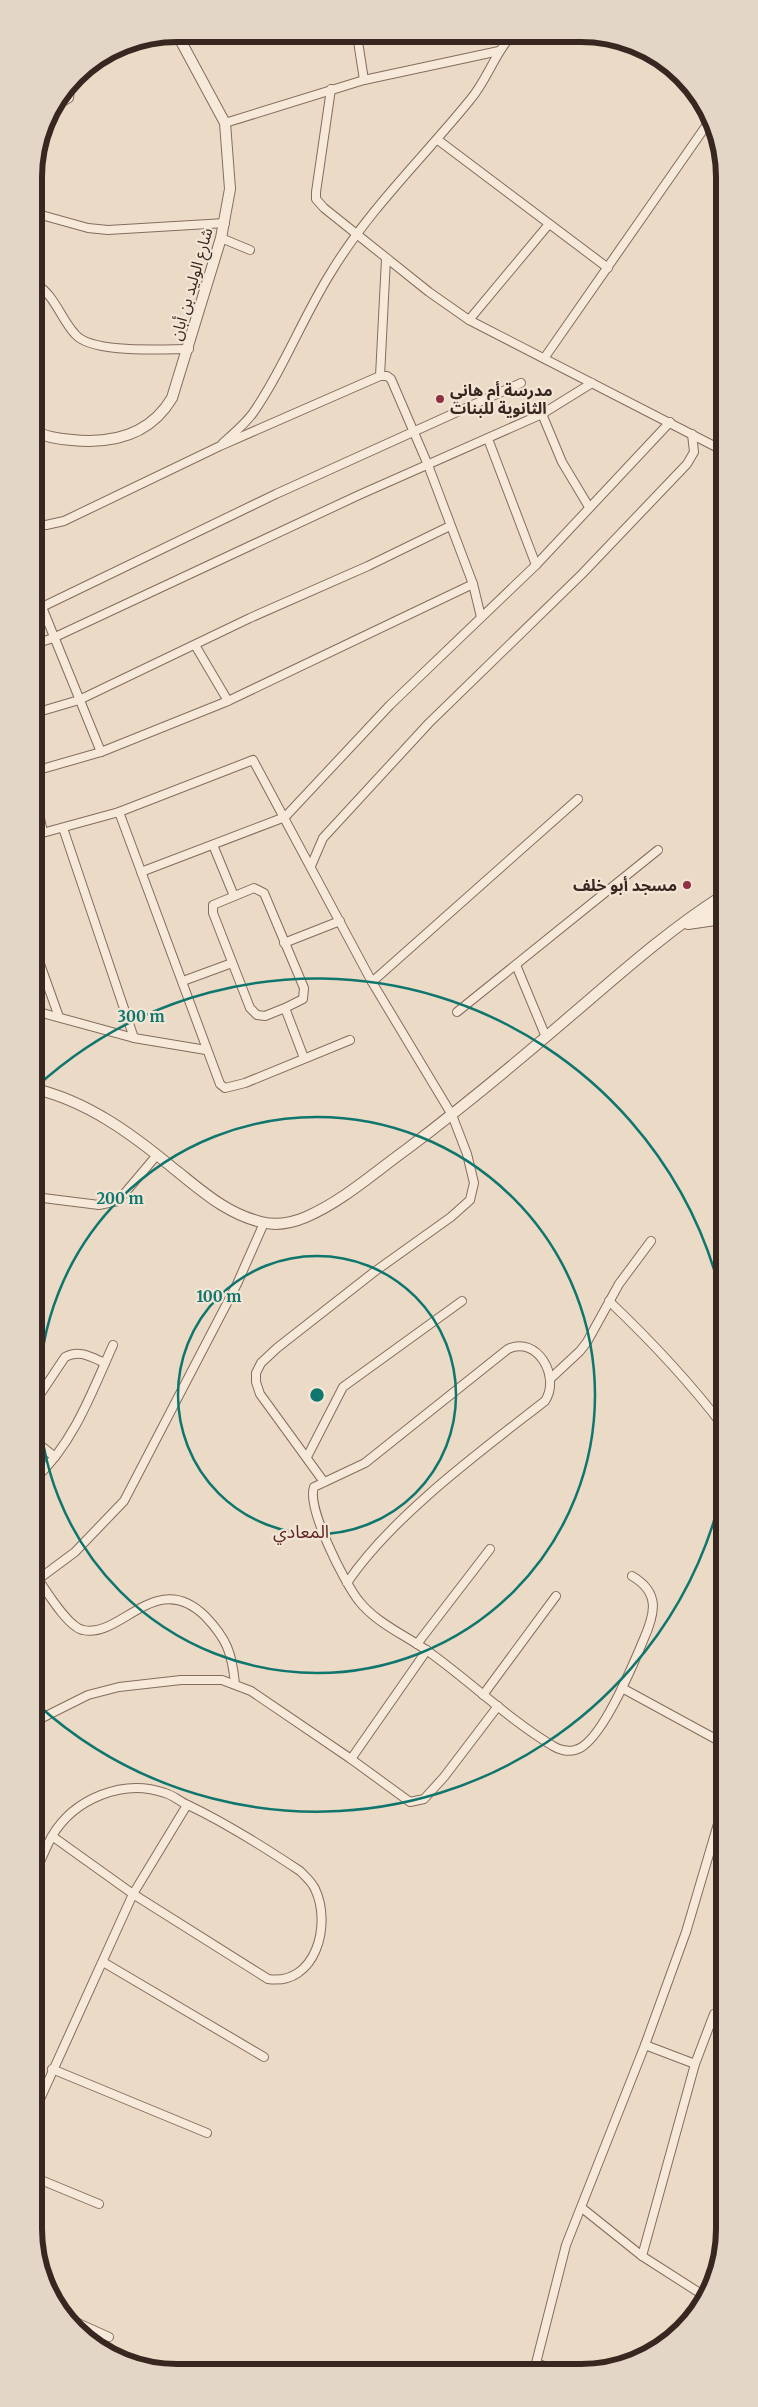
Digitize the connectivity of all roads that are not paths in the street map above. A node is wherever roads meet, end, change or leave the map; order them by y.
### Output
1 (183, 43) edge
2 (358, 43) edge
3 (504, 43) edge
4 (501, 48) junction
5 (364, 80) junction
6 (331, 90) junction
7 (225, 124) junction
8 (705, 127) edge
9 (438, 140) junction
10 (43, 216) edge
11 (225, 223) junction
12 (550, 224) junction
13 (356, 234) junction
14 (222, 238) junction
15 (250, 250) dead end
16 (386, 259) junction
17 (608, 268) junction
18 (43, 290) edge
19 (469, 320) junction
20 (188, 349) junction
21 (544, 357) junction
22 (380, 376) junction
23 (521, 383) dead end
24 (592, 383) junction
25 (542, 414) junction
26 (670, 422) junction
27 (414, 433) junction
28 (43, 434) edge
29 (692, 434) junction
30 (488, 439) junction
31 (220, 446) junction
32 (716, 447) edge
33 (428, 465) junction
34 (589, 507) junction
35 (43, 525) edge
36 (450, 526) junction
37 (536, 565) junction
38 (473, 584) junction
39 (42, 607) edge
40 (43, 609) edge
41 (481, 617) junction
42 (53, 638) junction
43 (43, 641) edge
44 (195, 644) junction
45 (79, 700) junction
46 (228, 701) junction
47 (43, 711) edge
48 (101, 752) junction
49 (43, 769) edge
50 (578, 799) dead end
51 (119, 812) junction
52 (285, 817) junction
53 (63, 828) junction
54 (43, 833) edge
55 (214, 844) junction
56 (658, 850) dead end
57 (311, 866) junction
58 (141, 872) junction
59 (234, 896) junction
60 (716, 904) edge
61 (716, 904) edge
62 (716, 920) edge
63 (340, 921) junction
64 (688, 924) junction
65 (674, 931) junction
66 (284, 943) junction
67 (232, 963) junction
68 (516, 965) junction
69 (43, 971) edge
70 (183, 981) junction
71 (372, 982) junction
72 (285, 1008) junction
73 (457, 1012) dead end
74 (43, 1013) edge
75 (59, 1017) junction
76 (546, 1037) junction
77 (134, 1038) junction
78 (350, 1040) dead end
79 (206, 1050) junction
80 (304, 1058) junction
81 (43, 1091) edge
82 (452, 1114) junction
83 (157, 1155) junction
84 (43, 1198) edge
85 (264, 1223) junction
86 (652, 1241) dead end
87 (462, 1300) dead end
88 (608, 1301) junction
89 (113, 1345) dead end
90 (105, 1363) junction
91 (550, 1379) junction
92 (42, 1392) edge
93 (715, 1416) edge
94 (42, 1447) edge
95 (55, 1457) junction
96 (307, 1457) junction
97 (42, 1471) edge
98 (324, 1482) junction
99 (490, 1549) dead end
100 (42, 1576) edge
101 (632, 1576) dead end
102 (347, 1583) junction
103 (42, 1587) edge
104 (556, 1596) dead end
105 (417, 1644) junction
106 (427, 1650) junction
107 (235, 1684) junction
108 (622, 1688) junction
109 (483, 1694) junction
110 (498, 1706) junction
111 (42, 1718) edge
112 (715, 1739) edge
113 (351, 1759) junction
114 (187, 1805) junction
115 (52, 1836) junction
116 (715, 1836) edge
117 (42, 1857) edge
118 (133, 1894) junction
119 (103, 1962) junction
120 (714, 2014) dead end
121 (645, 2045) junction
122 (264, 2057) dead end
123 (695, 2064) junction
124 (52, 2069) junction
125 (42, 2093) edge
126 (207, 2133) dead end
127 (42, 2180) edge
128 (99, 2204) dead end
129 (582, 2208) junction
130 (642, 2256) junction
131 (700, 2293) edge
132 (82, 2325) edge
133 (109, 2337) dead end
134 (536, 2364) edge

1 - 7 street, شارع الوليد بن أبان
2 - 5 street
3 - 4 street
4 - 5 street
4 - 9 street
5 - 6 street
6 - 7 street
6 - 13 street
7 - 11 street, شارع الوليد بن أبان
8 - 17 street
9 - 12 street
9 - 13 street
10 - 11 street
11 - 14 street, شارع الوليد بن أبان
12 - 17 street
12 - 19 street
13 - 16 street
13 - 31 street
14 - 15 street
14 - 20 street, شارع الوليد بن أبان
16 - 19 street
16 - 22 street
17 - 21 street
18 - 20 street
19 - 21 street
20 - 28 street, شارع الوليد بن أبان
21 - 24 street
22 - 27 street
22 - 31 street
23 - 27 street
24 - 25 street
24 - 26 street
25 - 30 street
25 - 34 street
26 - 29 street
26 - 34 street
27 - 33 street
27 - 39 street
29 - 32 street
29 - 57 street
30 - 33 street
30 - 37 street
31 - 35 street
33 - 36 street
33 - 42 street
34 - 37 street
36 - 38 street
36 - 44 street
37 - 41 street
38 - 41 street
38 - 46 street
40 - 42 street
41 - 52 street
42 - 43 street
42 - 45 street
44 - 45 street
44 - 46 street
45 - 47 street
45 - 48 street
46 - 48 street
48 - 49 street
50 - 71 street
51 - 52 street
51 - 53 street
51 - 58 street
52 - 55 street
52 - 57 street
53 - 54 street
53 - 77 street
55 - 58 street
55 - 59 street
56 - 68 street
57 - 63 street
58 - 70 street
59 - 66 street
59 - 67 street
60 - 64 street
61 - 65 street
62 - 64 street
63 - 66 street
63 - 71 street
64 - 65 street
65 - 76 street
66 - 72 street
67 - 70 street
67 - 72 street
68 - 73 street
68 - 76 street
69 - 75 street
70 - 79 street
71 - 82 street
72 - 80 street
74 - 75 street
75 - 77 street
76 - 82 street
77 - 79 street
78 - 80 street
79 - 80 street
81 - 83 street
82 - 85 street
82 - 96 street
83 - 84 street
83 - 85 street
85 - 100 street
86 - 88 street
87 - 96 street
88 - 91 street
88 - 93 street
89 - 90 street
90 - 92 street
90 - 95 street
91 - 98 street
91 - 102 street
94 - 95 street
95 - 97 street
96 - 98 street
98 - 102 street
99 - 105 street
101 - 108 street
102 - 105 street
103 - 107 street
104 - 109 street
105 - 106 street
106 - 109 street
106 - 113 street
107 - 111 street
107 - 113 street
108 - 110 street
108 - 112 street
109 - 110 street
110 - 113 street
114 - 115 street
114 - 118 street
114 - 118 street
115 - 117 street
115 - 118 street
116 - 121 street
118 - 119 street
119 - 122 street
119 - 124 street
120 - 123 street
121 - 123 street
121 - 129 street
123 - 130 street
124 - 125 street
124 - 126 street
127 - 128 street
129 - 130 street
129 - 134 street
130 - 131 street
132 - 133 street

